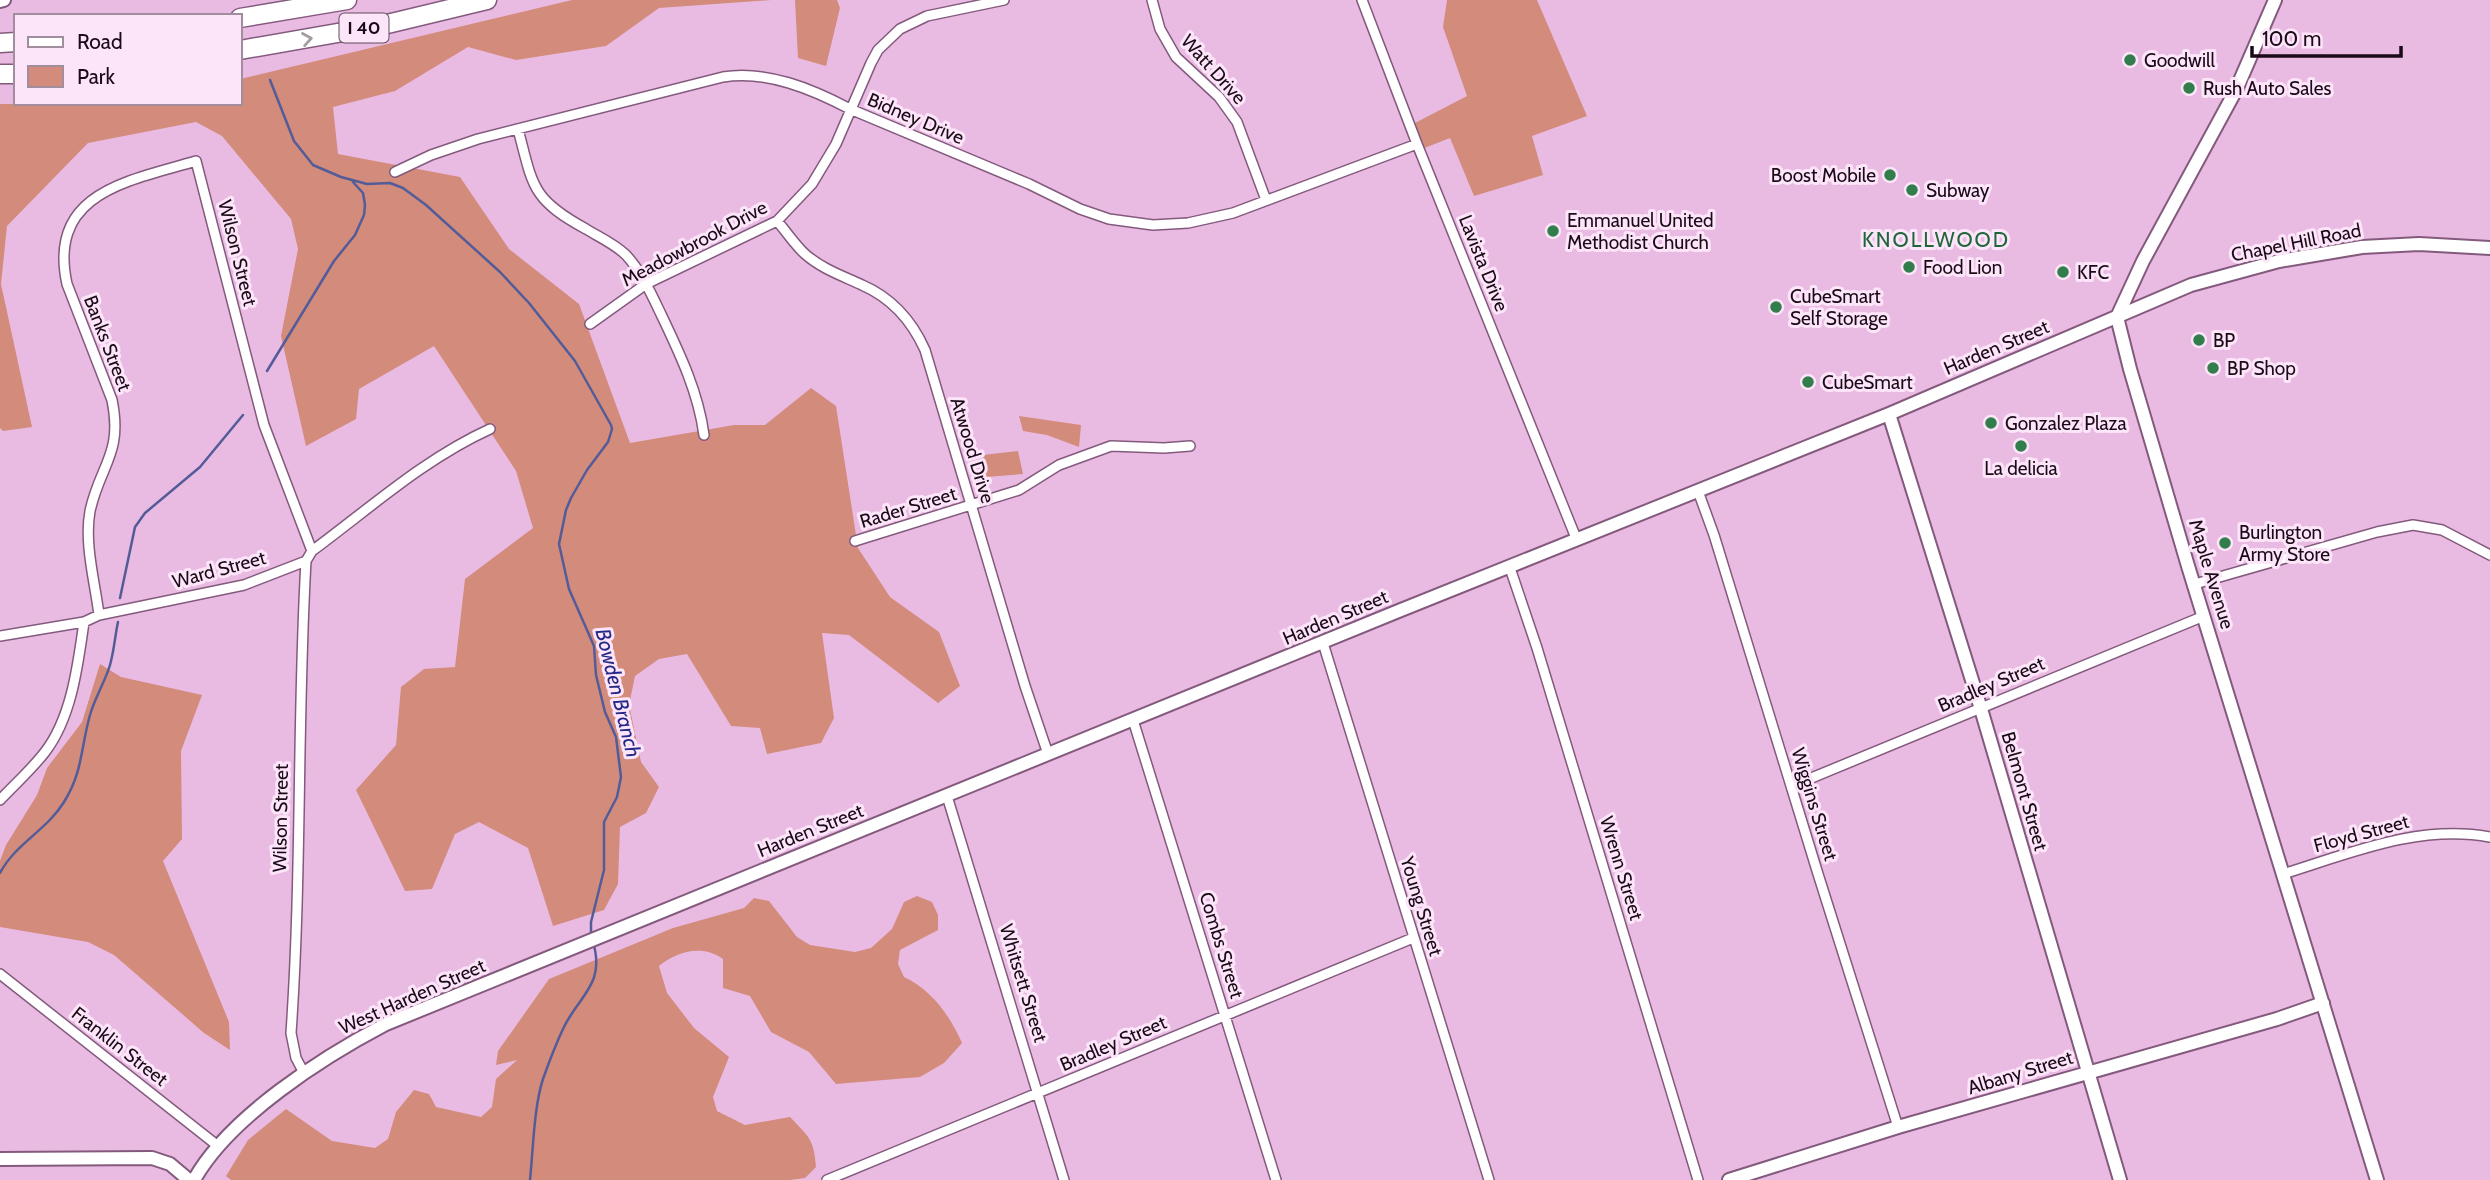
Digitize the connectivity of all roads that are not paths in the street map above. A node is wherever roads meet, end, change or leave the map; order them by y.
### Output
1 (347, 0) edge
2 (486, 0) edge
3 (1004, 0) edge
4 (1152, 0) edge
5 (1362, 0) edge
6 (2275, 0) edge
7 (242, 18) edge
8 (242, 50) edge
9 (850, 109) junction
10 (518, 129) junction
11 (1417, 144) junction
12 (196, 161) joint
13 (395, 172) dead end
14 (1266, 200) junction
15 (777, 220) junction
16 (2490, 248) edge
17 (646, 284) junction
18 (2117, 317) junction
19 (590, 324) dead end
20 (1889, 414) junction
21 (490, 429) dead end
22 (704, 435) dead end
23 (1190, 446) dead end
24 (1698, 491) junction
25 (972, 506) junction
26 (1576, 538) junction
27 (855, 541) dead end
28 (312, 551) junction
29 (2490, 555) edge
30 (306, 561) junction
31 (1510, 568) junction
32 (2195, 584) junction
33 (99, 615) junction
34 (2204, 616) junction
35 (84, 622) junction
36 (0, 636) edge
37 (1323, 643) junction
38 (1981, 709) junction
39 (1133, 720) junction
40 (1048, 754) junction
41 (1792, 786) junction
42 (947, 796) junction
43 (0, 800) edge
44 (2490, 837) edge
45 (2283, 873) junction
46 (1413, 938) junction
47 (567, 950) joint
48 (0, 974) edge
49 (2323, 1003) junction
50 (1225, 1016) junction
51 (2089, 1072) junction
52 (304, 1073) junction
53 (1038, 1093) junction
54 (1898, 1127) junction
55 (218, 1146) junction
56 (0, 1159) edge
57 (851, 1176) edge
58 (192, 1180) edge
59 (827, 1180) edge
60 (1064, 1180) edge
61 (1276, 1180) edge
62 (1489, 1180) edge
63 (1698, 1180) edge
64 (1729, 1180) edge
65 (2120, 1180) edge
66 (2377, 1180) edge

1 - 7 highway, I 40
8 -> 2 highway, I 40
3 - 9 street, Meadowbrook Drive
4 - 14 street, Watt Drive
5 - 11 street, Lavista Drive
6 - 18 main road
9 - 10 street, Bidney Drive
9 - 14 street, Bidney Drive
9 - 15 street, Meadowbrook Drive
10 - 13 street, Bidney Drive
10 - 17 street
11 - 14 street, Bidney Drive
11 - 26 street, Lavista Drive
12 - 28 street, Wilson Street
12 - 33 street, Banks Street
15 - 17 street, Meadowbrook Drive
15 - 25 street, Atwood Drive
16 - 18 main road, Chapel Hill Road
17 - 19 street, Meadowbrook Drive
17 - 22 street
18 - 20 main road, Harden Street
18 - 32 main road, Maple Avenue
20 - 24 main road, Harden Street
20 - 38 main road, Belmont Street
21 - 28 street
23 - 25 street, Rader Street
24 - 26 main road, Harden Street
24 - 41 street, Wiggins Street
25 - 27 street, Rader Street
25 - 40 street, Atwood Drive
26 - 31 main road, Harden Street
28 - 30 street
29 - 32 street
30 - 33 street, Ward Street
30 - 52 street, Wilson Street
31 - 37 main road, Harden Street
31 - 63 street, Wrenn Street
32 - 34 main road, Maple Avenue
33 - 35 street, Ward Street
34 - 38 street, Bradley Street
34 - 45 main road, Maple Avenue
35 - 36 street, Ward Street
35 - 43 street
37 - 39 main road, Harden Street
37 - 46 street, Young Street
38 - 41 street, Bradley Street
38 - 51 main road, Belmont Street
39 - 40 main road, Harden Street
39 - 50 street, Combs Street
40 - 42 main road, Harden Street
41 - 54 street, Wiggins Street
42 - 47 main road, Harden Street
42 - 53 street, Whitsett Street
44 - 45 street, Floyd Street
45 - 49 main road, Maple Avenue
46 - 50 street, Bradley Street
46 - 62 street, Young Street
47 - 52 main road, West Harden Street
48 - 55 street, Franklin Street
49 - 51 main road, Albany Street
49 - 66 main road, Maple Avenue
50 - 53 street, Bradley Street
50 - 61 street, Combs Street
51 - 54 main road, Albany Street
51 - 65 main road, Belmont Street
52 - 55 main road, West Harden Street
53 - 57 street, Bradley Street
53 - 60 street, Whitsett Street
54 - 64 main road, Albany Street
55 - 58 main road, West Harden Street
56 - 58 main road
57 - 59 street, Bradley Street

